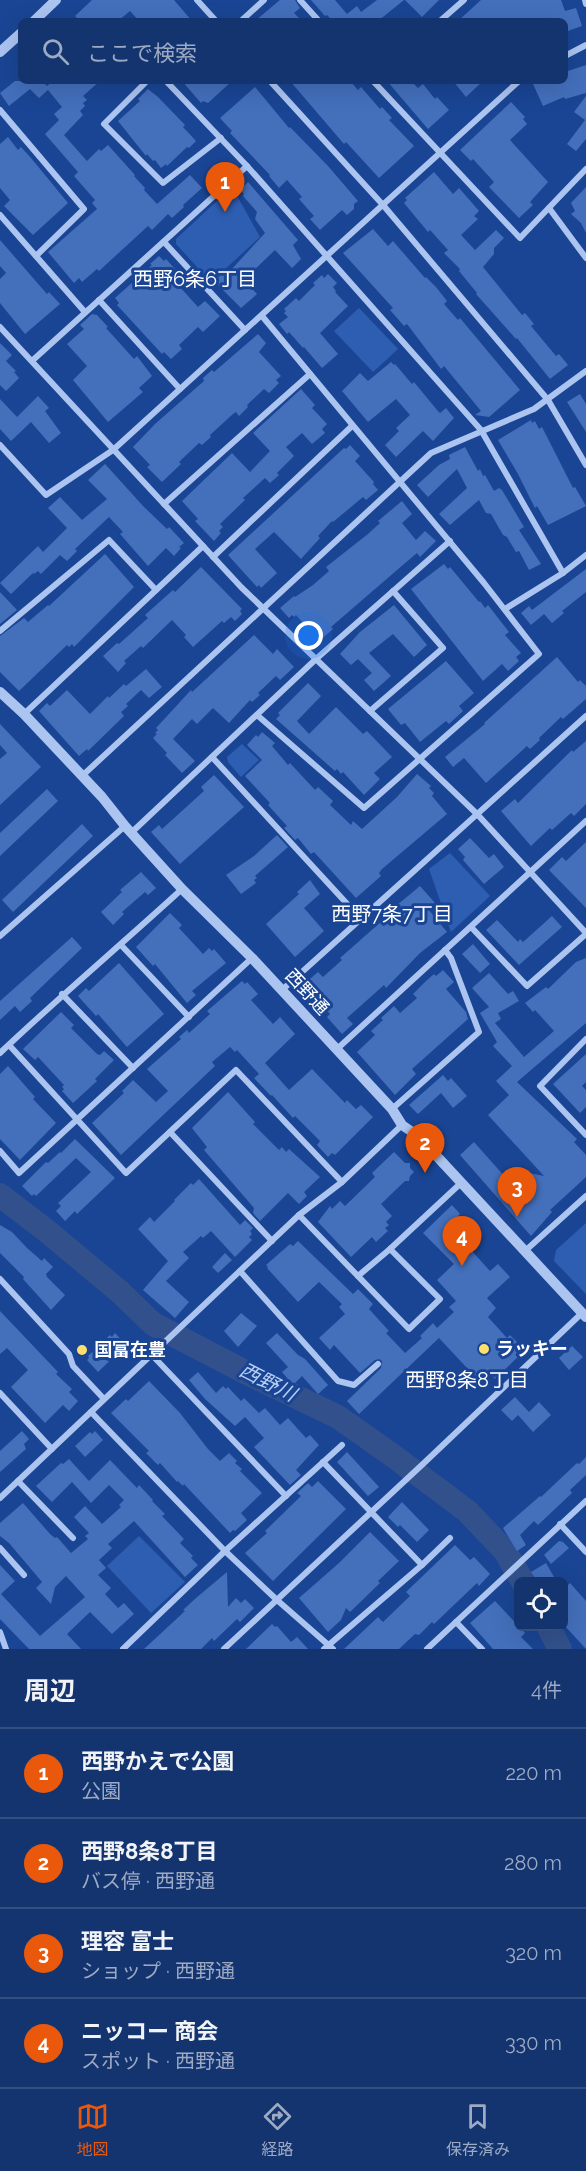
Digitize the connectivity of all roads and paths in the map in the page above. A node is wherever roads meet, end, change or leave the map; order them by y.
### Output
1 (56, 0) edge
2 (197, 0) edge
3 (264, 0) edge
4 (300, 0) edge
5 (464, 0) edge
6 (37, 18) edge
7 (210, 18) edge
8 (245, 18) edge
9 (316, 18) edge
10 (443, 18) edge
11 (18, 36) edge
12 (586, 45) edge
13 (0, 52) edge
14 (568, 54) edge
15 (144, 84) edge
16 (169, 84) edge
17 (273, 84) edge
18 (376, 84) edge
19 (516, 84) edge
20 (0, 110) edge
21 (221, 138) junction
22 (441, 153) junction
23 (247, 166) junction
24 (586, 169) edge
25 (383, 205) junction
26 (549, 208) junction
27 (0, 215) edge
28 (164, 242) junction
29 (36, 256) junction
30 (328, 256) junction
31 (586, 258) edge
32 (99, 300) junction
33 (84, 311) junction
34 (262, 316) junction
35 (0, 327) edge
36 (245, 330) junction
37 (33, 360) junction
38 (586, 371) edge
39 (310, 374) junction
40 (180, 390) junction
41 (548, 400) junction
42 (352, 426) junction
43 (481, 430) junction
44 (0, 445) edge
45 (113, 450) junction
46 (586, 465) edge
47 (400, 482) junction
48 (164, 504) junction
49 (450, 542) junction
50 (203, 546) junction
51 (586, 555) edge
52 (213, 557) junction
53 (563, 573) junction
54 (156, 590) junction
55 (393, 591) junction
56 (263, 609) junction
57 (505, 609) junction
58 (0, 631) edge
59 (316, 659) junction
60 (1, 695) edge
61 (370, 711) junction
62 (24, 714) junction
63 (257, 715) junction
64 (586, 716) edge
65 (212, 757) junction
66 (420, 759) junction
67 (82, 776) junction
68 (477, 814) junction
69 (586, 821) edge
70 (128, 830) junction
71 (530, 871) junction
72 (182, 889) junction
73 (361, 919) junction
74 (471, 927) junction
75 (586, 933) edge
76 (0, 936) edge
77 (121, 945) junction
78 (445, 950) junction
79 (252, 958) junction
80 (282, 990) junction
81 (62, 994) junction
82 (189, 1017) junction
83 (586, 1039) edge
84 (9, 1045) junction
85 (337, 1049) junction
86 (0, 1053) edge
87 (133, 1068) junction
88 (392, 1109) junction
89 (77, 1120) junction
90 (402, 1125) junction
91 (170, 1132) junction
92 (586, 1134) edge
93 (0, 1151) edge
94 (342, 1182) junction
95 (461, 1183) junction
96 (586, 1196) edge
97 (299, 1215) junction
98 (273, 1241) junction
99 (390, 1249) junction
100 (525, 1251) junction
101 (240, 1271) junction
102 (358, 1276) junction
103 (0, 1280) edge
104 (584, 1315) edge
105 (151, 1354) junction
106 (378, 1364) dead end
107 (0, 1393) edge
108 (104, 1399) junction
109 (91, 1412) junction
110 (342, 1444) dead end
111 (52, 1449) junction
112 (323, 1462) junction
113 (18, 1481) junction
114 (286, 1496) junction
115 (0, 1498) edge
116 (586, 1501) edge
117 (371, 1512) junction
118 (560, 1524) junction
119 (74, 1538) dead end
120 (450, 1538) dead end
121 (0, 1548) edge
122 (225, 1551) junction
123 (586, 1552) edge
124 (422, 1565) junction
125 (24, 1575) dead end
126 (277, 1600) junction
127 (456, 1622) junction
128 (0, 1632) edge
129 (328, 1647) edge
130 (6, 1649) edge
131 (123, 1649) edge
132 (224, 1649) edge
133 (427, 1649) edge
134 (482, 1649) edge

1 - 6 street
2 - 7 street
3 - 8 street
4 - 9 street
5 - 10 street
11 - 13 street
12 - 14 street
15 - 21 street
16 - 21 street
17 - 25 street
18 - 22 street
19 - 22 street
20 - 29 street
21 - 23 street
22 - 25 street
22 - 26 street
23 - 28 street
23 - 30 street
24 - 26 street
25 - 30 street
25 - 41 street
26 - 31 street
27 - 29 street
28 - 32 street
28 - 36 street
29 - 33 street
30 - 34 street
30 - 43 street
32 - 33 street
32 - 40 street
33 - 37 street
34 - 36 street
34 - 39 street
35 - 37 street
36 - 40 street
37 - 45 street
38 - 41 street
39 - 42 street
39 - 48 street
40 - 45 street
41 - 43 street
41 - 46 street
42 - 47 street
42 - 52 street
43 - 47 street
43 - 53 street
44 - 45 street
45 - 48 street
47 - 49 street
47 - 56 street
48 - 50 street
49 - 55 street
49 - 57 street
50 - 52 street
50 - 54 street
51 - 53 street
52 - 56 street
53 - 57 street
54 - 58 street
54 - 62 street
55 - 59 street
55 - 61 street
56 - 59 street
56 - 67 street
57 - 66 street
59 - 61 street
59 - 63 street
60 - 62 street, 西野通
61 - 66 street
62 - 67 street, 西野通
63 - 65 street
63 - 66 street
64 - 68 street
65 - 70 street
65 - 73 street
66 - 68 street
67 - 70 street, 西野通
68 - 71 street
68 - 73 street
69 - 71 street
70 - 72 street, 西野通
70 - 76 street
71 - 74 street
71 - 75 street
72 - 77 street
72 - 79 street, 西野通
73 - 80 street
74 - 75 street
74 - 78 street
77 - 81 street
77 - 82 street
78 - 85 street
78 - 88 street
79 - 80 street, 西野通
79 - 82 street
80 - 85 street, 西野通
81 - 84 street
81 - 87 street
82 - 87 street
83 - 92 street
84 - 86 street
84 - 89 street
85 - 88 street, 西野通
87 - 89 street
88 - 90 street, 西野通
89 - 91 street
89 - 93 street
90 - 94 street
90 - 95 street, 西野通
91 - 94 street
91 - 98 street
94 - 97 street
95 - 99 street
95 - 100 street, 西野通
96 - 100 street
97 - 98 street
97 - 102 street
98 - 101 street
99 - 102 street
99 - 102 street
100 - 104 street, 西野通
101 - 105 street
101 - 106 street
103 - 108 street
104 - 117 street
105 - 108 street
105 - 114 street
107 - 111 street
108 - 109 street
109 - 111 street
109 - 122 street
110 - 112 street
111 - 113 street
112 - 114 street
112 - 117 street
113 - 115 street
113 - 119 street
114 - 122 street
116 - 118 street
117 - 124 street
117 - 126 street
118 - 123 street
118 - 127 street
120 - 124 street
121 - 125 street
122 - 126 street
122 - 131 street
124 - 129 street
126 - 129 street
126 - 132 street
127 - 133 street
127 - 134 street
128 - 130 street

